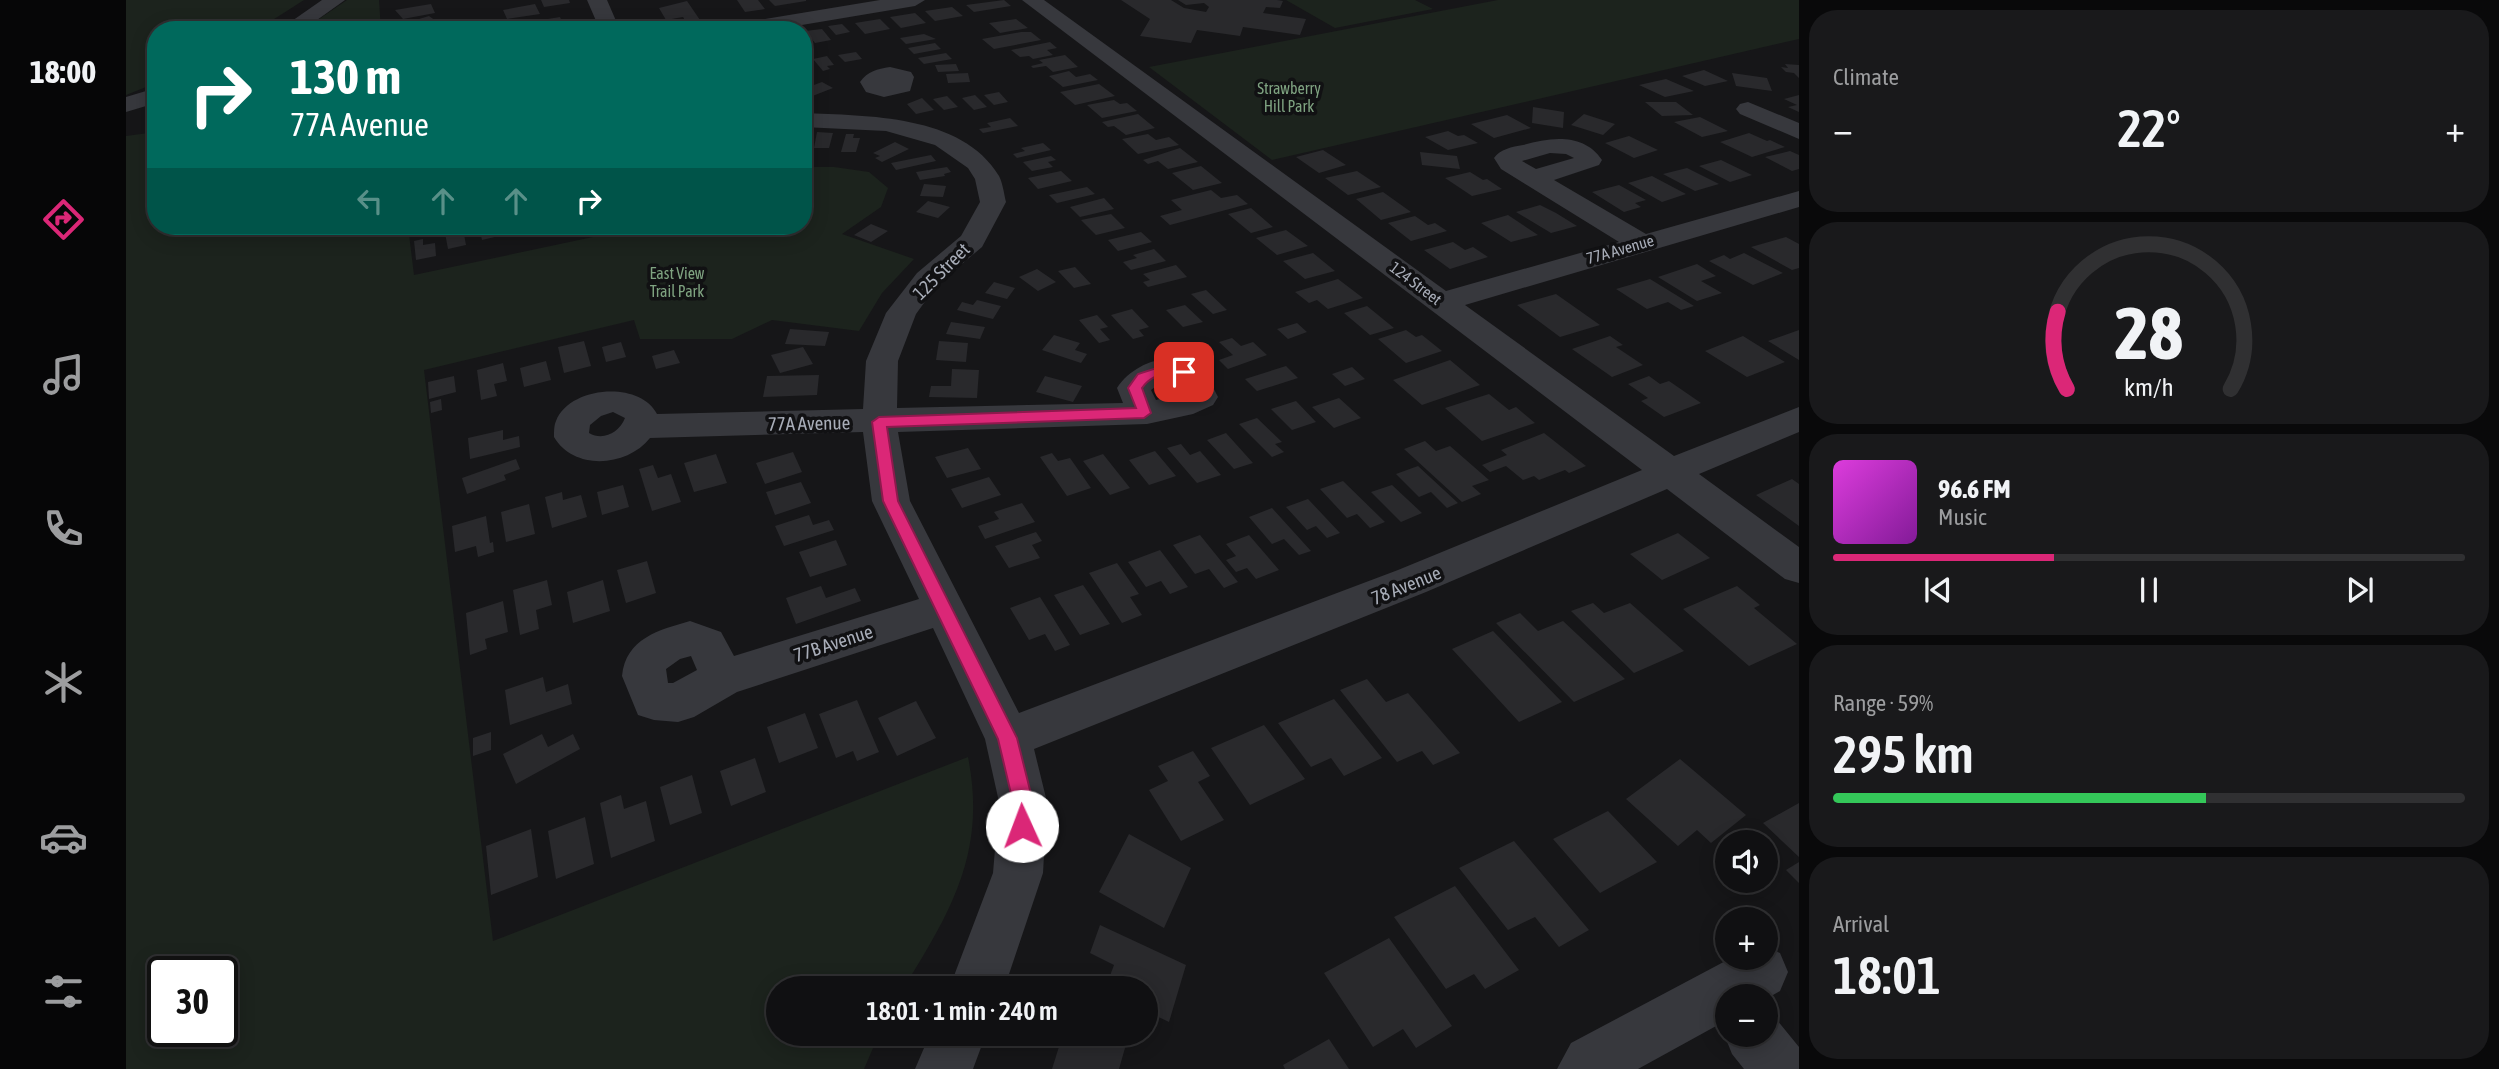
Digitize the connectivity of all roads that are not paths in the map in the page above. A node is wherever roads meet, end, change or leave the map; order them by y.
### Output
1 (321, 0) edge
2 (335, 0) edge
3 (597, 0) edge
4 (915, 0) edge
5 (1032, 0) edge
6 (290, 21) edge
7 (303, 21) edge
8 (606, 21) edge
9 (788, 21) edge
10 (884, 89) dead end
11 (1748, 109) dead end
12 (812, 120) edge
13 (865, 122) junction
14 (1799, 132) edge
15 (1533, 178) dead end
16 (1799, 199) edge
17 (1641, 243) junction
18 (1441, 302) junction
19 (1144, 413) dead end
20 (1799, 419) edge
21 (879, 422) junction
22 (641, 426) dead end
23 (1671, 472) junction
24 (1799, 569) edge
25 (942, 608) junction
26 (723, 678) dead end
27 (1008, 738) junction
28 (981, 976) edge
29 (1715, 1011) edge
30 (953, 1046) edge
31 (1767, 1047) edge
32 (944, 1069) edge
33 (1586, 1069) edge
34 (1780, 1069) edge

1 - 6 street
2 - 7 street
3 - 8 street
4 - 9 street
5 - 18 street, 124 Street
10 - 13 street
11 - 14 street
12 - 13 street, 125 Street
13 - 21 street, 125 Street
15 - 17 street
16 - 17 street, 77A Avenue
17 - 18 street, 77A Avenue
18 - 23 street, 124 Street
19 - 21 street, 77A Avenue
20 - 23 street, 78 Avenue
21 - 22 street, 77A Avenue
21 - 25 street, 125 Street
23 - 24 street, 124 Street
23 - 27 street, 78 Avenue
25 - 26 street, 77B Avenue
25 - 27 street, 125 Street
27 - 28 street, 125 Street
29 - 33 street
30 - 32 street
31 - 34 street

